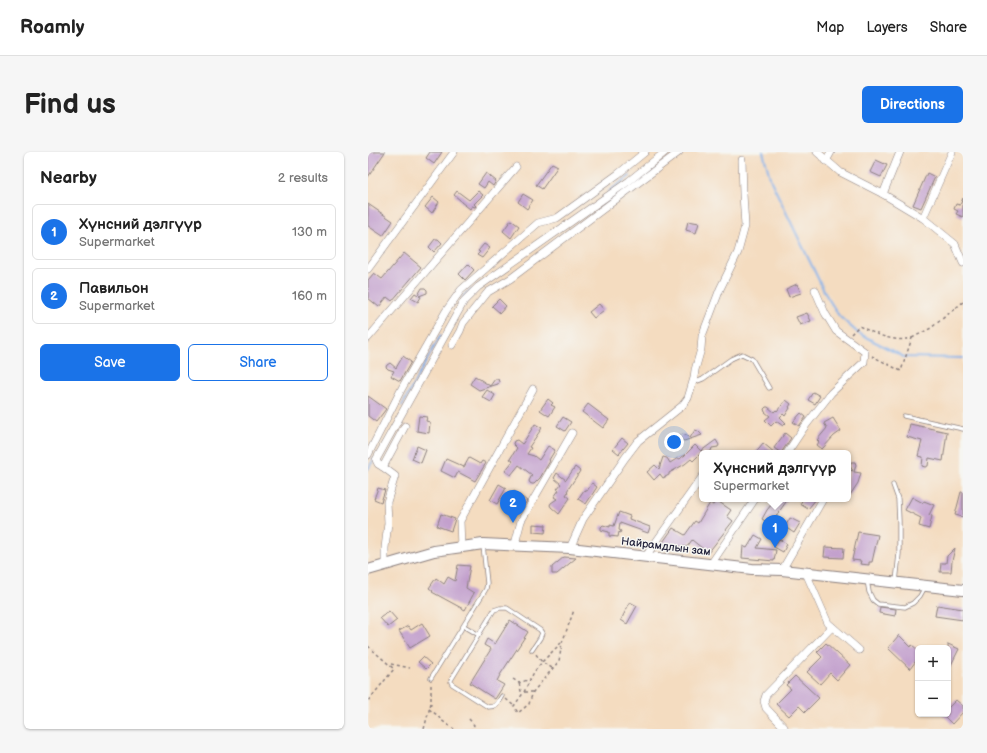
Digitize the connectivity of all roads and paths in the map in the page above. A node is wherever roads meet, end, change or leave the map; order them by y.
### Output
1 (454, 152) edge
2 (645, 152) edge
3 (665, 152) edge
4 (679, 152) edge
5 (817, 152) edge
6 (830, 152) edge
7 (900, 152) edge
8 (952, 152) edge
9 (742, 160) dead end
10 (826, 161) junction
11 (516, 167) dead end
12 (883, 194) junction
13 (923, 218) junction
14 (963, 262) edge
15 (368, 269) edge
16 (815, 290) dead end
17 (963, 302) edge
18 (852, 333) dead end
19 (368, 338) edge
20 (912, 338) junction
21 (452, 345) dead end
22 (865, 352) junction
23 (693, 384) junction
24 (769, 388) dead end
25 (533, 389) dead end
26 (904, 416) dead end
27 (405, 426) dead end
28 (963, 429) edge
29 (572, 433) dead end
30 (789, 450) edge
31 (368, 455) edge
32 (383, 467) junction
33 (699, 481) edge
34 (892, 485) dead end
35 (753, 502) edge
36 (821, 502) edge
37 (483, 544) junction
38 (515, 544) junction
39 (461, 546) junction
40 (570, 548) junction
41 (646, 556) junction
42 (710, 564) junction
43 (385, 565) junction
44 (368, 570) edge
45 (782, 570) junction
46 (806, 573) junction
47 (867, 580) junction
48 (896, 583) junction
49 (926, 586) junction
50 (963, 590) edge
51 (574, 610) dead end
52 (464, 626) junction
53 (832, 627) junction
54 (479, 635) junction
55 (562, 642) junction
56 (368, 646) edge
57 (532, 650) joint
58 (859, 650) dead end
59 (542, 662) junction
60 (389, 664) junction
61 (410, 668) dead end
62 (552, 668) junction
63 (431, 678) joint
64 (513, 679) dead end
65 (530, 679) junction
66 (519, 683) junction
67 (524, 692) junction
68 (533, 692) junction
69 (522, 695) junction
70 (502, 696) joint
71 (368, 701) edge
72 (514, 706) junction
73 (429, 708) junction
74 (472, 717) dead end
75 (784, 727) dead end
76 (424, 729) edge
77 (454, 729) edge
78 (472, 729) edge

1 - 15 street
2 - 31 street
3 - 32 street
4 - 21 street
5 - 10 street
6 - 10 street
7 - 12 street
8 - 13 street
9 - 23 street
10 - 12 street
11 - 19 street
12 - 13 street
13 - 14 street
16 - 22 street
17 - 20 path
18 - 20 path
20 - 22 path
22 - 30 street
23 - 24 lane
23 - 40 street
25 - 39 street
26 - 28 lane
27 - 32 street
29 - 38 street
32 - 43 street
33 - 41 street
34 - 48 lane
35 - 42 street
36 - 45 street
37 - 38 main road, Найрамдлын зам
37 - 39 main road, Найрамдлын зам
37 - 52 lane
38 - 40 main road, Найрамдлын зам
39 - 43 main road, Найрамдлын зам
40 - 41 main road, Найрамдлын зам
41 - 42 main road, Найрамдлын зам
42 - 45 main road, Найрамдлын зам
43 - 44 main road, Найрамдлын зам
45 - 46 main road, Найрамдлын зам
46 - 47 main road, Найрамдлын зам
46 - 53 street
47 - 48 main road, Найрамдлын зам
47 - 49 lane
48 - 49 main road, Найрамдлын зам
49 - 50 main road, Найрамдлын зам
51 - 55 path
52 - 54 lane
52 - 63 lane
53 - 58 street
53 - 75 street
54 - 57 lane
54 - 70 lane
55 - 59 path
55 - 62 path
56 - 60 path
57 - 59 path
59 - 62 path
59 - 65 path
60 - 61 path
60 - 71 path
62 - 68 path
63 - 73 path
64 - 66 path
65 - 66 path
65 - 67 path
66 - 69 path
67 - 68 path
67 - 69 path
68 - 72 path
69 - 72 path
70 - 72 path
73 - 76 path
73 - 77 path
74 - 78 path

